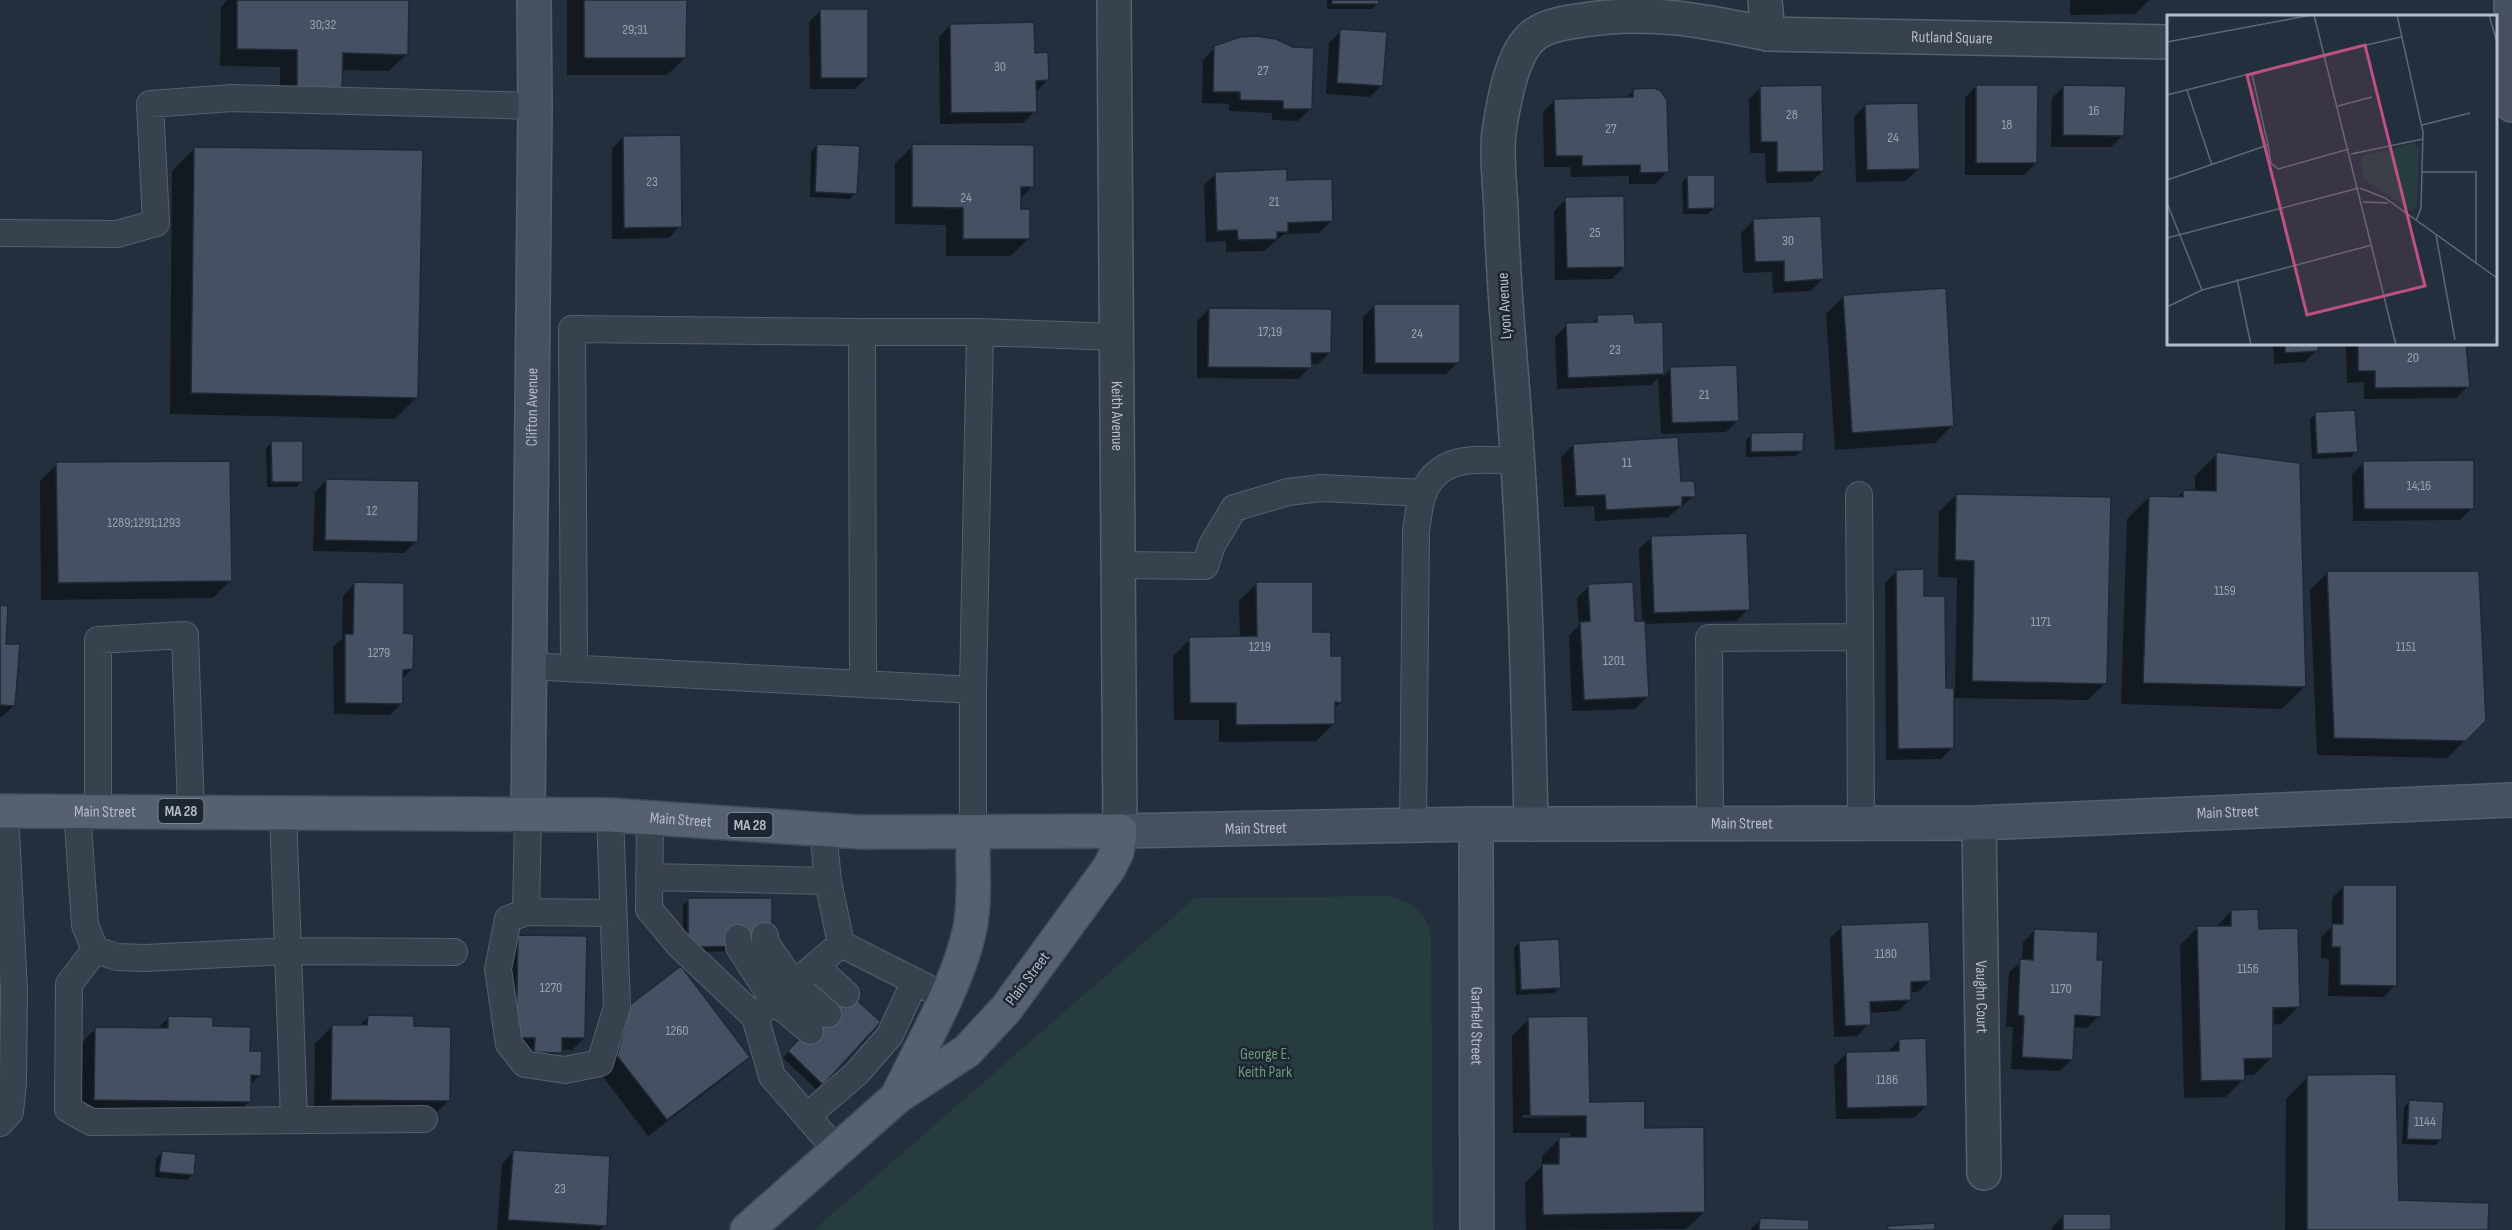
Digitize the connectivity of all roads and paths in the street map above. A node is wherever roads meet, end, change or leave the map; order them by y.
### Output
1 (534, 0) edge
2 (1114, 0) edge
3 (1765, 0) edge
4 (2511, 0) edge
5 (1768, 34) junction
6 (2167, 42) edge
7 (2511, 48) edge
8 (2512, 105) edge
9 (535, 106) junction
10 (0, 233) edge
11 (572, 329) junction
12 (532, 330) junction
13 (861, 332) junction
14 (980, 332) junction
15 (1116, 337) junction
16 (1518, 461) junction
17 (1424, 493) junction
18 (1859, 495) dead end
19 (1118, 565) junction
20 (1860, 637) junction
21 (529, 666) junction
22 (574, 668) junction
23 (863, 684) junction
24 (973, 690) junction
25 (2512, 800) edge
26 (191, 810) junction
27 (3, 811) edge
28 (87, 811) junction
29 (283, 812) junction
30 (528, 815) junction
31 (610, 815) junction
32 (650, 817) junction
33 (1710, 823) junction
34 (1861, 823) junction
35 (1979, 823) junction
36 (1476, 824) junction
37 (1532, 824) junction
38 (1413, 826) junction
39 (823, 830) junction
40 (1120, 831) junction
41 (973, 832) junction
42 (649, 878) junction
43 (828, 881) junction
44 (526, 912) junction
45 (613, 913) junction
46 (765, 936) dead end
47 (738, 938) dead end
48 (841, 944) junction
49 (95, 950) junction
50 (288, 951) junction
51 (454, 952) dead end
52 (815, 966) junction
53 (915, 981) junction
54 (794, 984) junction
55 (846, 994) dead end
56 (946, 997) junction
57 (774, 1000) junction
58 (755, 1017) junction
59 (897, 1097) junction
60 (807, 1116) junction
61 (5, 1118) edge
62 (294, 1119) junction
63 (424, 1119) dead end
64 (838, 1152) junction
65 (1984, 1173) dead end
66 (747, 1230) edge
67 (1477, 1230) edge

1 - 9 main road, Clifton Avenue
2 - 15 street, Keith Avenue
3 - 5 street
4 - 7 main road
5 - 6 street, Rutland Square
5 - 16 street, Lyon Avenue
7 - 8 main road
9 - 10 lane
9 - 12 main road, Clifton Avenue
11 - 12 lane
11 - 13 lane
11 - 22 lane
12 - 21 main road, Clifton Avenue
13 - 14 lane
13 - 23 lane
14 - 15 lane
14 - 24 lane
15 - 19 street, Keith Avenue
16 - 17 lane
16 - 37 street, Lyon Avenue
17 - 19 lane
17 - 38 lane
18 - 20 lane
19 - 40 street, Keith Avenue
20 - 33 lane
20 - 34 lane
21 - 22 lane
21 - 30 main road, Clifton Avenue
22 - 23 lane
23 - 24 lane
24 - 41 lane
25 - 35 main road, Main Street
26 - 28 main road, Main Street / MA 28
26 - 28 lane
26 - 29 main road, Main Street / MA 28
27 - 28 main road, Main Street / MA 28
27 - 61 lane
28 - 49 lane
29 - 30 main road, Main Street / MA 28
29 - 50 lane
30 - 31 main road, Main Street / MA 28
30 - 44 lane
31 - 32 main road, Main Street / MA 28
31 - 45 lane
32 - 39 main road, Main Street / MA 28
32 - 42 lane
33 - 34 main road, Main Street
33 - 37 main road, Main Street
34 - 35 main road, Main Street
35 - 65 street, Vaughn Court
36 - 37 main road, Main Street
36 - 38 main road, Main Street
36 - 67 main road, Garfield Street
38 - 40 main road, Main Street
39 - 41 main road, Main Street / MA 28
39 - 43 lane
40 - 41 main road, Main Street / MA 28
40 - 59 main road, Plain Street
41 - 56 main road, Plain Street
42 - 43 lane
42 - 58 lane
43 - 48 lane
44 - 45 lane
44 - 45 lane
46 - 54 lane
47 - 57 lane
48 - 52 lane
48 - 53 lane
49 - 50 lane
49 - 62 lane
50 - 51 lane
50 - 62 lane
52 - 54 lane
52 - 55 lane
53 - 56 lane
53 - 60 lane
54 - 57 lane
54 - 57 lane
56 - 59 main road, Plain Street
57 - 58 lane
58 - 60 lane
59 - 64 main road, Plain Street
60 - 64 lane
62 - 63 lane
64 - 66 main road, Plain Street

